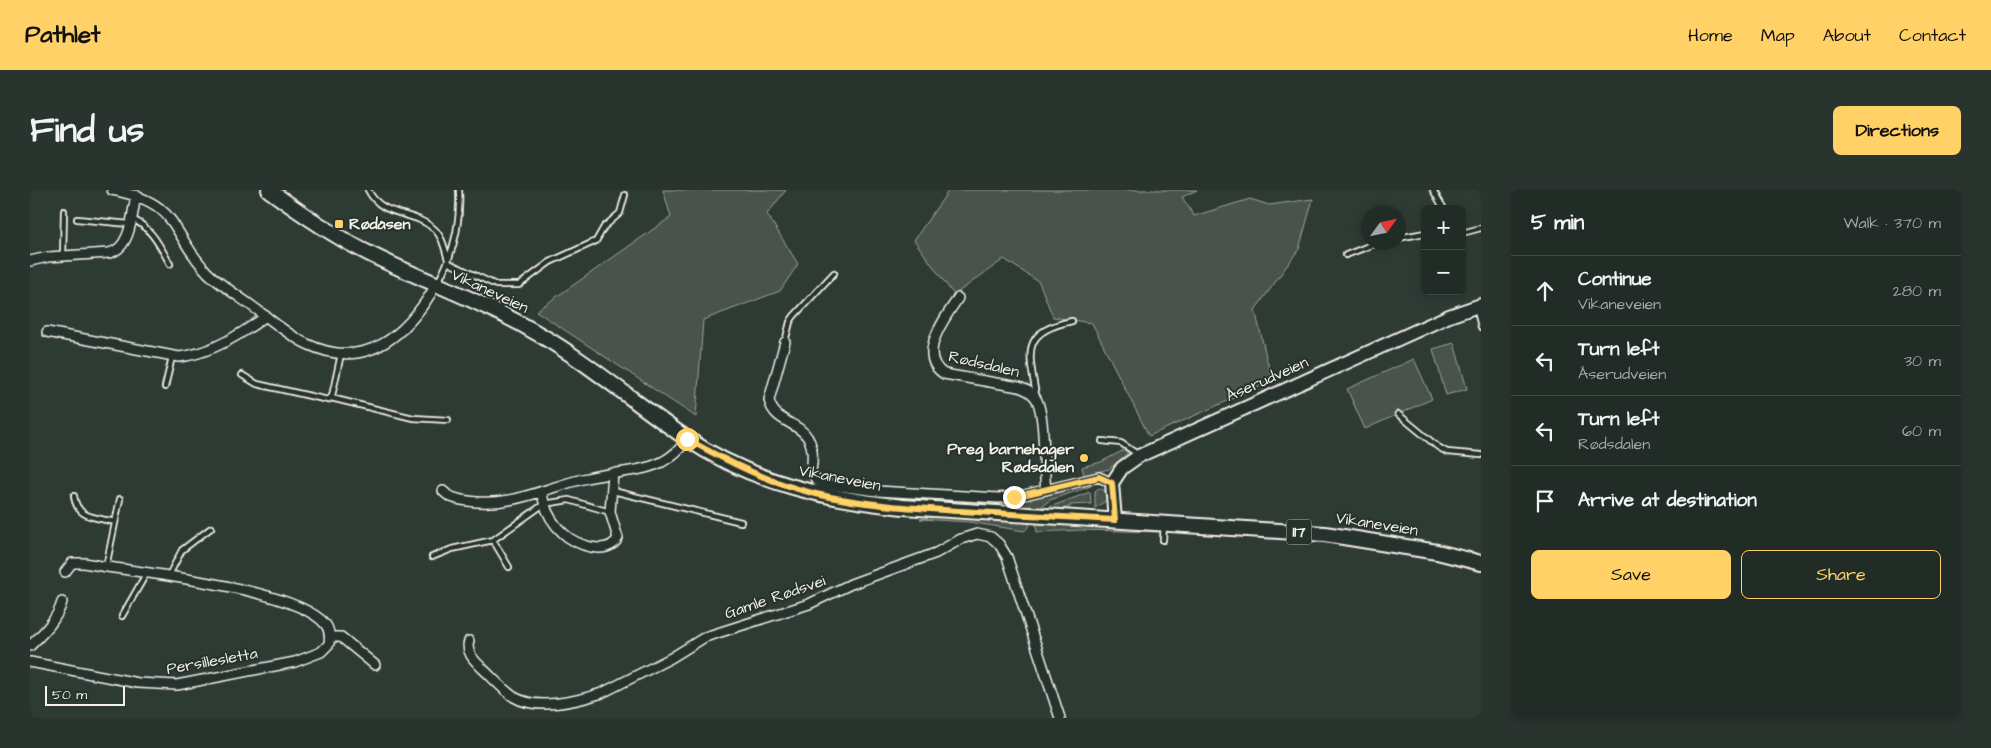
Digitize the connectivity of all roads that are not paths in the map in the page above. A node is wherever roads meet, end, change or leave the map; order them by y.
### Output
1 (112, 190) edge
2 (269, 190) edge
3 (368, 190) edge
4 (459, 190) edge
5 (1433, 190) edge
6 (136, 195) junction
7 (625, 195) dead end
8 (1442, 205) edge
9 (64, 211) dead end
10 (77, 219) dead end
11 (130, 221) junction
12 (1481, 228) edge
13 (1466, 232) edge
14 (1421, 234) edge
15 (1406, 237) edge
16 (1361, 249) edge
17 (1346, 255) dead end
18 (63, 256) junction
19 (30, 261) edge
20 (449, 263) junction
21 (170, 264) dead end
22 (834, 273) dead end
23 (436, 285) junction
24 (958, 298) dead end
25 (1478, 306) edge
26 (266, 316) junction
27 (1072, 321) dead end
28 (1481, 328) edge
29 (47, 332) dead end
30 (785, 342) joint
31 (341, 354) junction
32 (172, 357) junction
33 (242, 375) dead end
34 (165, 387) dead end
35 (331, 398) junction
36 (1037, 399) junction
37 (1398, 414) dead end
38 (448, 420) dead end
39 (687, 439) junction
40 (1102, 441) dead end
41 (1481, 455) edge
42 (1139, 456) junction
43 (613, 473) junction
44 (1112, 483) junction
45 (1046, 490) junction
46 (444, 491) dead end
47 (613, 491) junction
48 (542, 492) junction
49 (74, 496) dead end
50 (120, 500) dead end
51 (544, 504) junction
52 (610, 512) junction
53 (1115, 520) junction
54 (115, 522) junction
55 (741, 522) dead end
56 (1164, 524) junction
57 (210, 528) dead end
58 (493, 540) junction
59 (1163, 540) dead end
60 (432, 557) dead end
61 (1481, 563) edge
62 (106, 567) junction
63 (508, 567) dead end
64 (65, 572) dead end
65 (146, 574) junction
66 (168, 577) junction
67 (62, 602) dead end
68 (122, 616) dead end
69 (330, 638) junction
70 (469, 641) dead end
71 (30, 646) edge
72 (30, 662) edge
73 (375, 665) dead end
74 (1060, 718) edge

1 - 6 street
2 - 23 main road, Vikaneveien / 117
3 - 20 lane
4 - 20 lane
5 - 8 lane
6 - 11 street
6 - 26 street
7 - 20 lane
9 - 18 lane
10 - 11 lane
11 - 18 street
11 - 21 lane
12 - 13 lane
14 - 15 lane
16 - 17 lane
18 - 19 street
20 - 23 lane
22 - 30 lane
23 - 31 street
23 - 39 main road, Vikaneveien / 117
24 - 36 street, Rødsdalen
25 - 28 lane
25 - 42 street, Åserudveien
26 - 31 street
26 - 32 street
27 - 36 lane
29 - 32 street
30 - 45 street
31 - 35 lane
32 - 34 lane
33 - 35 lane
35 - 38 lane
36 - 45 street
37 - 41 lane
39 - 43 street
39 - 53 main road, Vikaneveien / 117
40 - 42 lane
42 - 44 street, Åserudveien
43 - 47 street
43 - 48 street
44 - 45 street
44 - 53 street
46 - 48 street
47 - 52 street
47 - 55 lane
48 - 51 street
49 - 54 lane
50 - 54 lane
51 - 52 lane
51 - 52 street
51 - 58 lane
53 - 56 main road, Vikaneveien / 117
54 - 62 lane
56 - 59 lane
56 - 61 main road, Vikaneveien / 117
57 - 66 lane
58 - 60 lane
58 - 63 lane
62 - 64 street
62 - 65 street
65 - 66 street
65 - 68 lane
66 - 69 street
67 - 71 street
69 - 72 street, Persillesletta
69 - 73 street
70 - 74 street, Gamle Rødsvei

